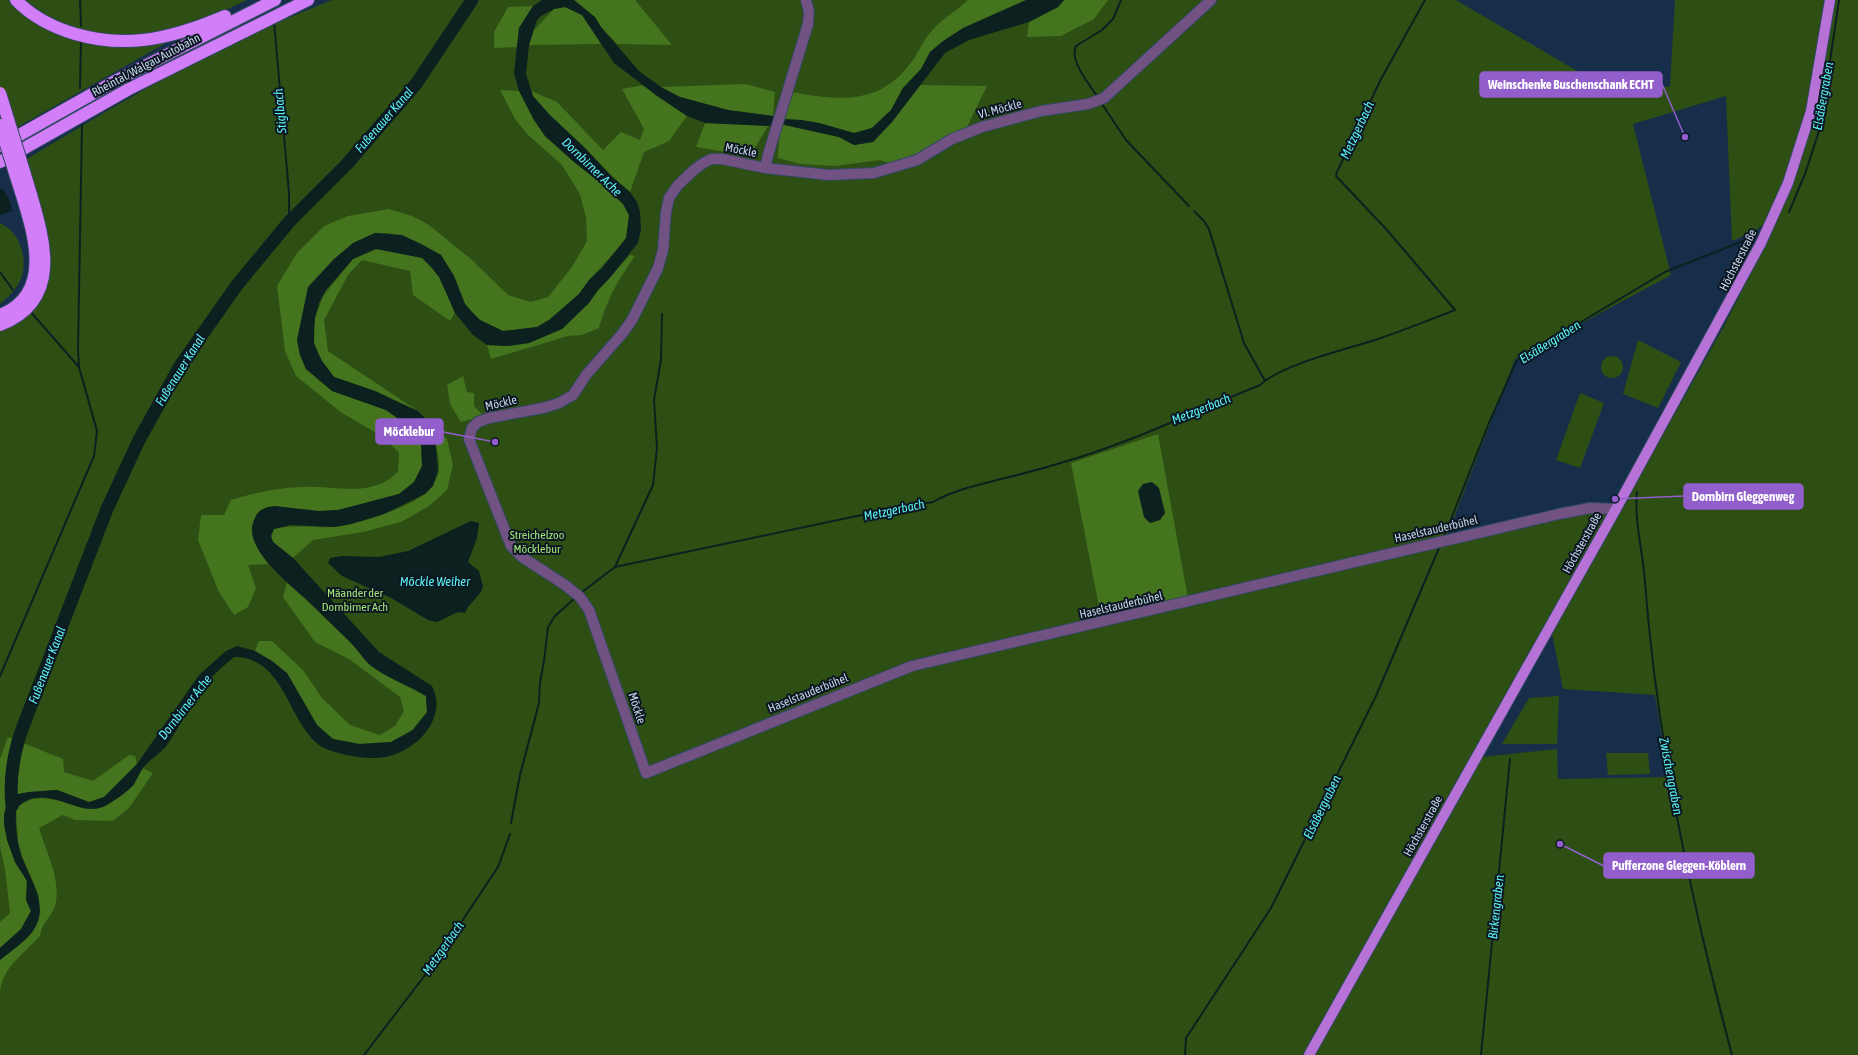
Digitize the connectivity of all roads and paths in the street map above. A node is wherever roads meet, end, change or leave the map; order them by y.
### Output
1 (16, 0) edge
2 (275, 0) edge
3 (308, 0) edge
4 (806, 0) edge
5 (1211, 0) edge
6 (1830, 0) edge
7 (259, 8) junction
8 (0, 93) edge
9 (0, 125) edge
10 (36, 142) junction
11 (0, 146) edge
12 (0, 162) edge
13 (765, 168) junction
14 (0, 169) edge
15 (0, 315) edge
16 (0, 325) edge
17 (1616, 509) junction
18 (646, 773) joint
19 (1309, 1055) edge

1 - 7 highway
2 - 7 highway, Rheintal/Walgau Autobahn
3 - 10 highway, Rheintal/Walgau Autobahn
4 - 13 street
5 - 13 street, VI. Möckle
6 - 17 main road, Höchsterstraße
7 - 11 highway, Rheintal/Walgau Autobahn
8 - 16 highway, bridge
9 - 15 highway, bridge
10 - 12 highway, Rheintal/Walgau Autobahn
10 - 14 highway
13 - 18 street, Möckle
17 - 18 street, Haselstauderbühel
17 - 19 main road, Höchsterstraße

